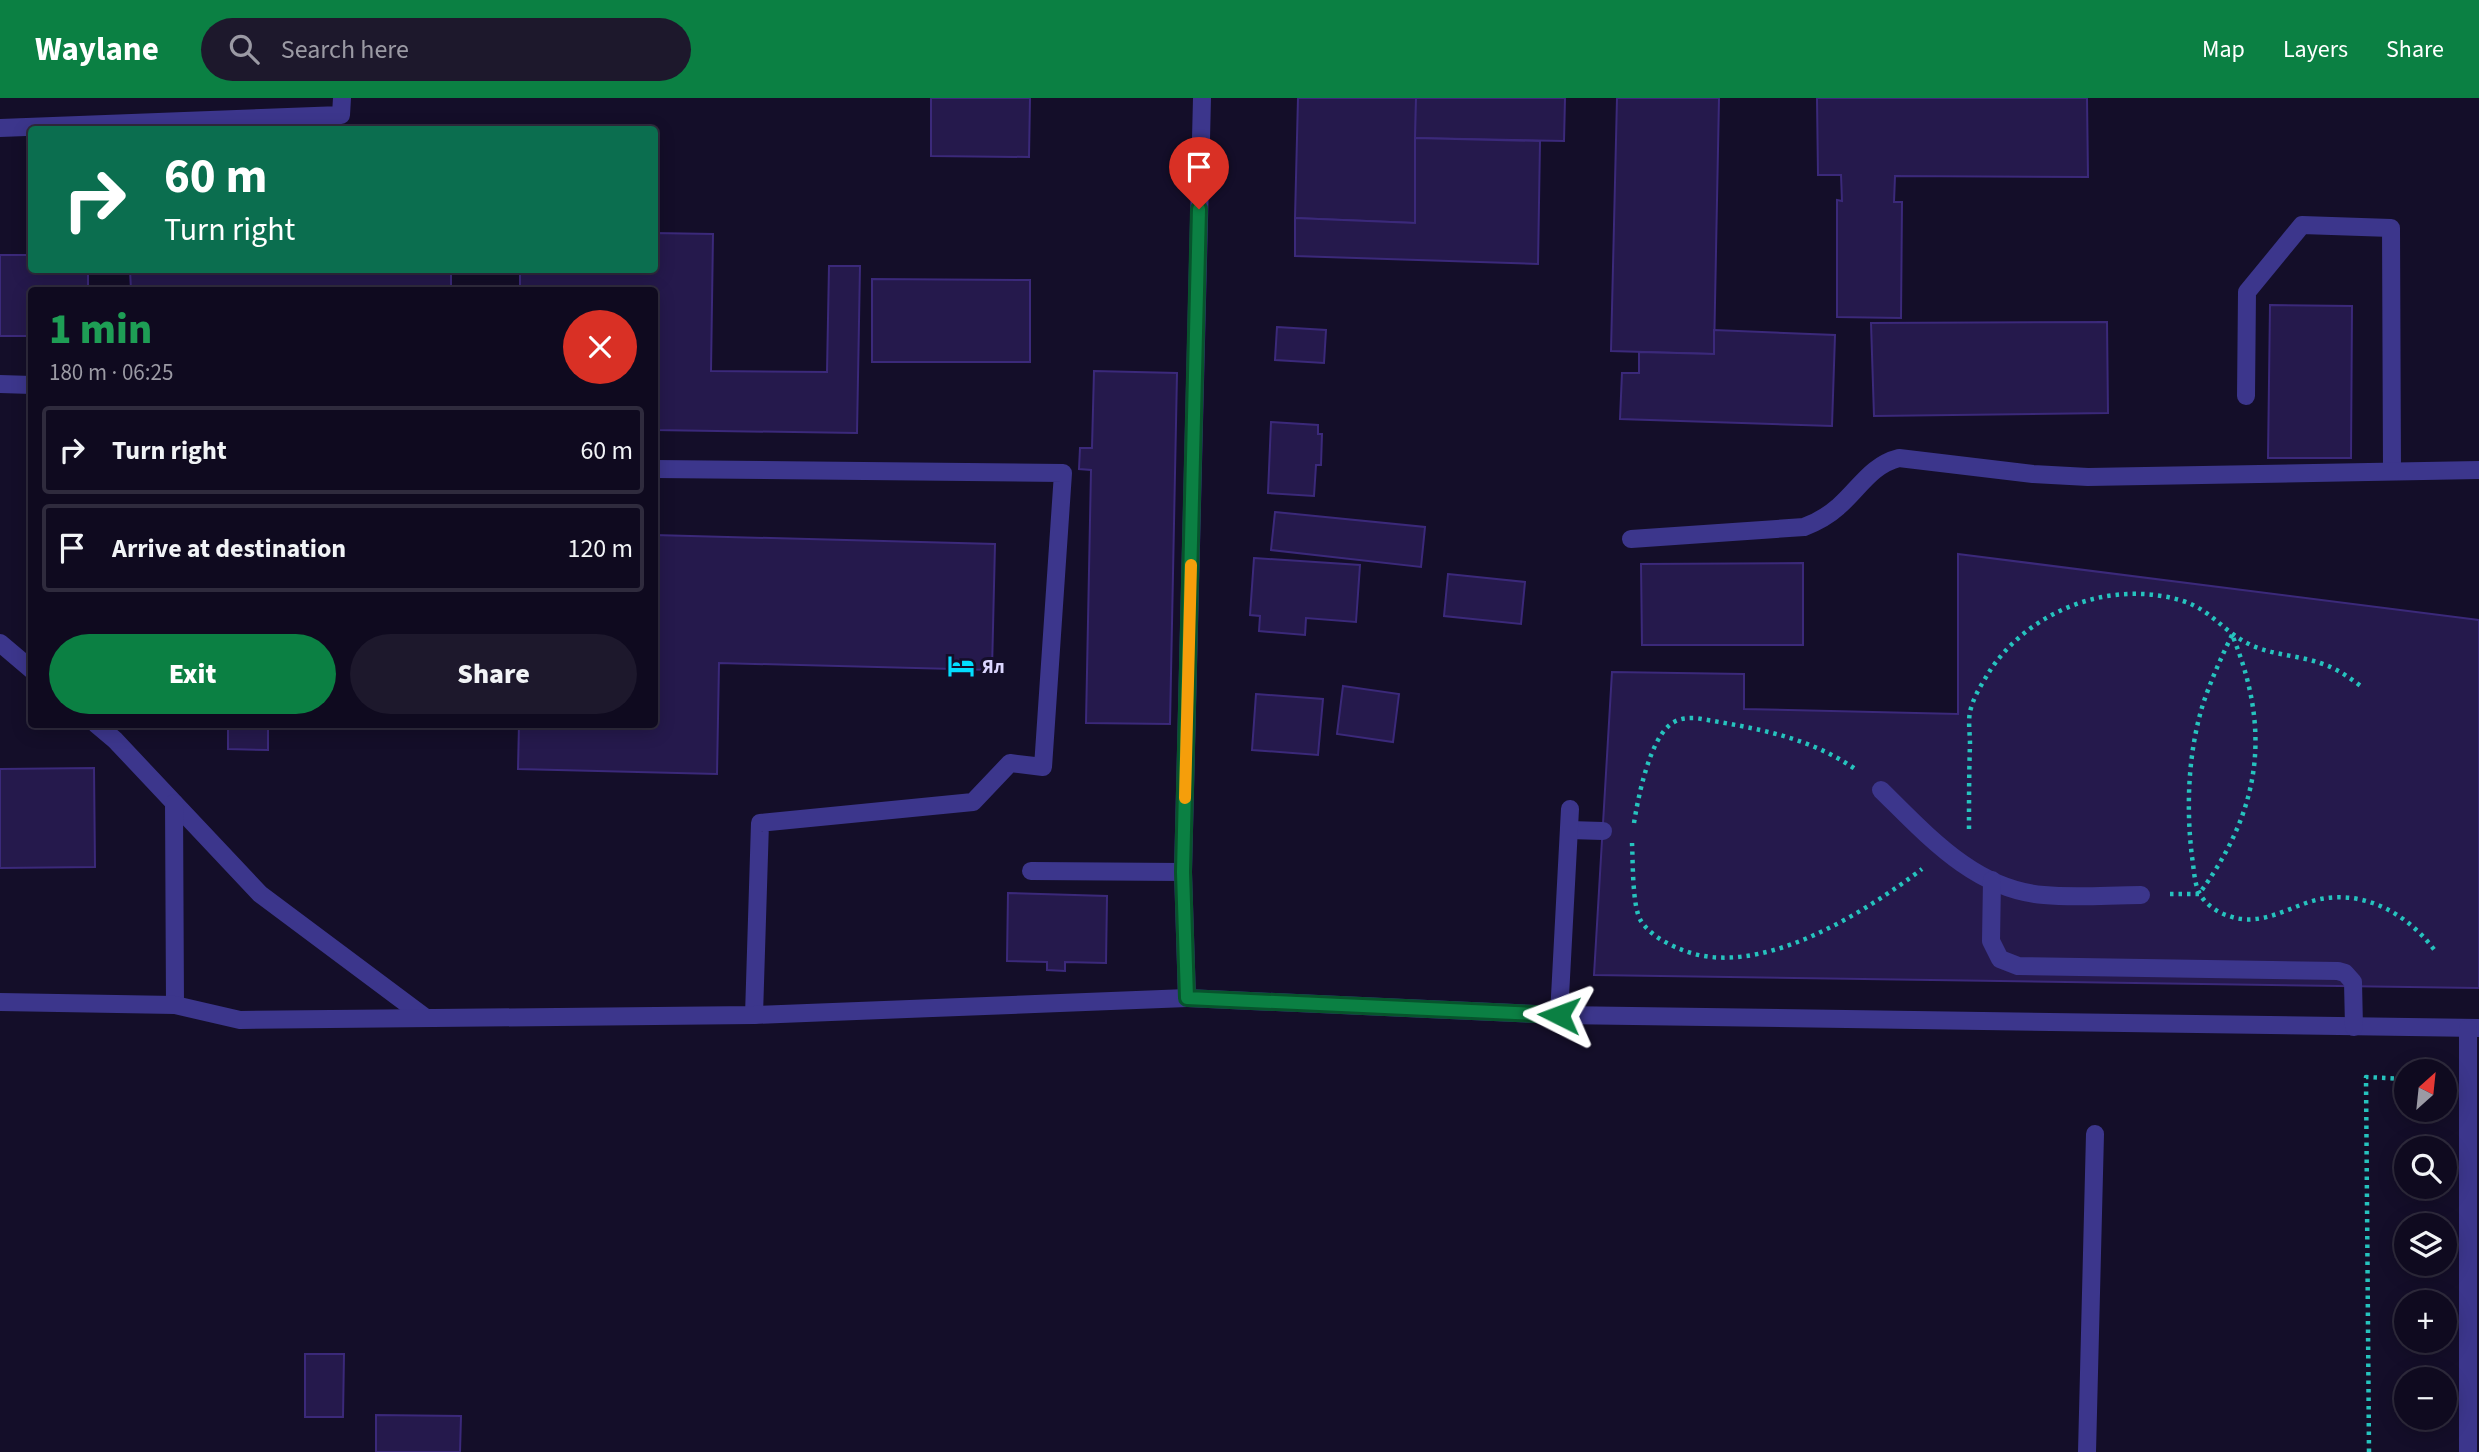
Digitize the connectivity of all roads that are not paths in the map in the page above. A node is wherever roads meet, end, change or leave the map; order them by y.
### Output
1 (342, 98) edge
2 (1202, 98) edge
3 (52, 126) edge
4 (28, 127) edge
5 (0, 128) edge
6 (0, 384) edge
7 (28, 385) edge
8 (2246, 396) dead end
9 (658, 469) edge
10 (2479, 470) edge
11 (2392, 471) junction
12 (1631, 539) dead end
13 (0, 643) edge
14 (28, 667) edge
15 (115, 732) edge
16 (1881, 790) road end
17 (174, 803) junction
18 (1570, 809) dead end
19 (1569, 830) junction
20 (1603, 831) dead end
21 (1031, 871) dead end
22 (1183, 872) junction
23 (1993, 880) junction
24 (2141, 895) dead end
25 (1187, 998) junction
26 (0, 1003) edge
27 (176, 1005) junction
28 (754, 1015) junction
29 (1559, 1015) junction
30 (426, 1018) junction
31 (2354, 1027) junction
32 (2474, 1028) edge
33 (2095, 1134) dead end
34 (2087, 1452) edge
35 (2468, 1452) edge

1 - 3 lane
2 - 22 lane
4 - 5 lane
6 - 7 lane
8 - 11 lane
9 - 28 lane
10 - 11 lane
11 - 12 lane
13 - 14 lane
15 - 17 lane
16 - 23 lane
17 - 27 lane
17 - 30 lane
18 - 19 lane
19 - 20 lane
19 - 29 lane
21 - 22 lane
22 - 25 lane
23 - 24 lane
23 - 31 lane
25 - 28 lane
25 - 29 lane
26 - 27 lane
27 - 30 lane
28 - 30 lane
29 - 31 lane
31 - 32 lane
32 - 35 lane
33 - 34 lane

